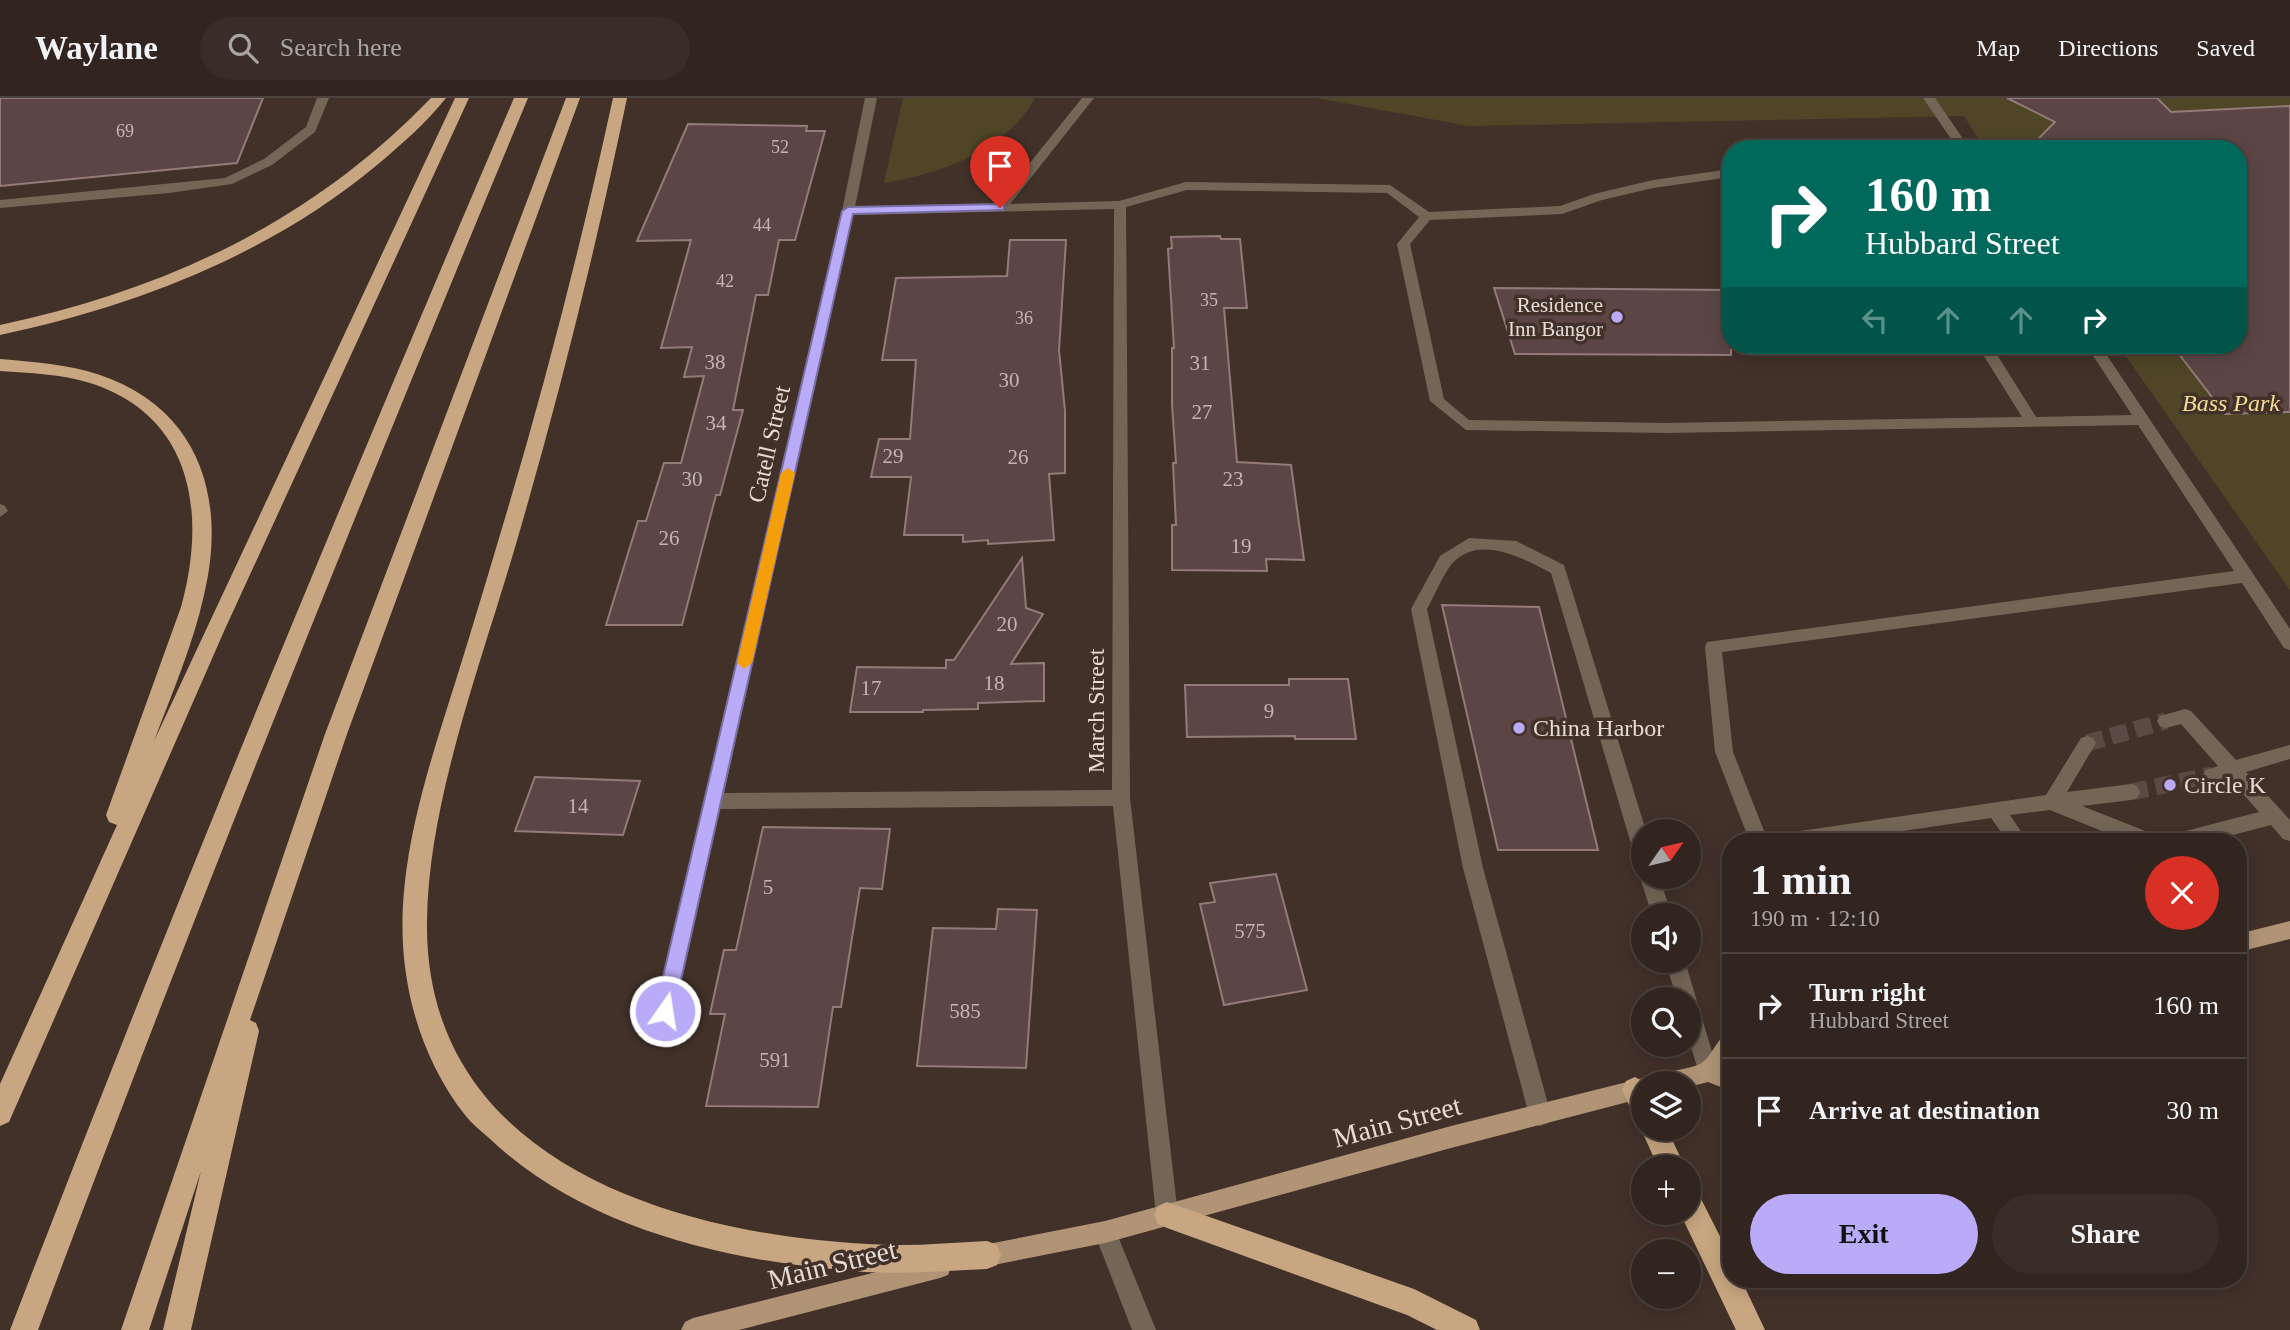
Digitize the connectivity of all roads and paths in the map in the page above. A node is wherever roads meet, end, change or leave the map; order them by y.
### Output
1 (323, 98) edge
2 (439, 98) edge
3 (462, 98) edge
4 (521, 98) edge
5 (573, 98) edge
6 (620, 98) edge
7 (870, 98) edge
8 (1088, 98) edge
9 (1929, 98) edge
10 (1958, 140) edge
11 (1722, 174) edge
12 (0, 204) edge
13 (1120, 205) junction
14 (1000, 208) junction
15 (848, 211) junction
16 (1426, 216) junction
17 (0, 330) edge
18 (1989, 354) edge
19 (2099, 354) edge
20 (0, 365) edge
21 (2142, 419) junction
22 (2032, 422) junction
23 (2246, 576) junction
24 (2290, 643) edge
25 (2166, 721) tunnel mouth
26 (2087, 743) tunnel mouth
27 (2290, 752) edge
28 (2232, 769) junction
29 (2212, 775) tunnel mouth
30 (2131, 792) tunnel mouth
31 (1121, 798) junction
32 (713, 801) junction
33 (2051, 802) junction
34 (1994, 809) junction
35 (2274, 816) junction
36 (1633, 819) edge
37 (1756, 833) edge
38 (1833, 833) edge
39 (2012, 833) edge
40 (2128, 833) edge
41 (2209, 833) edge
42 (2290, 833) edge
43 (278, 900) junction
44 (2290, 930) edge
45 (2247, 941) edge
46 (60, 973) junction
47 (665, 1011) dead end
48 (1701, 1048) edge
49 (1722, 1053) edge
50 (1708, 1072) junction
51 (1701, 1074) edge
52 (1722, 1077) edge
53 (1631, 1097) edge
54 (0, 1113) edge
55 (1540, 1115) junction
56 (1167, 1215) junction
57 (1700, 1225) edge
58 (1105, 1232) junction
59 (987, 1255) junction
60 (1722, 1270) edge
61 (1731, 1288) edge
62 (27, 1323) edge
63 (135, 1330) edge
64 (177, 1330) edge
65 (693, 1330) edge
66 (1144, 1330) edge
67 (1466, 1330) edge
68 (1751, 1330) edge

1 - 12 street
2 - 17 highway
3 - 46 highway
4 - 62 highway
5 - 43 highway
6 - 59 highway
7 - 15 street, Catell Street
8 - 14 street
9 - 10 street
11 - 16 street
13 - 14 street
13 - 16 street
13 - 31 street, March Street
14 - 15 street
15 - 32 street, Catell Street
16 - 22 street
18 - 22 street
19 - 21 street
20 - 46 highway
21 - 22 street
21 - 23 street
23 - 24 street
23 - 37 street
25 - 28 street
26 - 33 street
27 - 28 street
28 - 29 street
28 - 35 street
30 - 33 street
31 - 32 street
31 - 56 street, March Street
32 - 47 street, Catell Street
33 - 34 street
33 - 40 street
34 - 38 street
34 - 39 street
35 - 41 street
35 - 42 street
36 - 55 street
43 - 63 highway
43 - 64 highway
44 - 45 main road
46 - 54 highway
48 - 50 street
49 - 50 main road
50 - 51 main road
50 - 52 main road
53 - 55 main road, Main Street
55 - 56 main road, Main Street
56 - 58 main road, Main Street
56 - 67 highway
57 - 60 highway
58 - 59 main road, Main Street
58 - 66 street
59 - 65 main road, Main Street
61 - 68 highway

